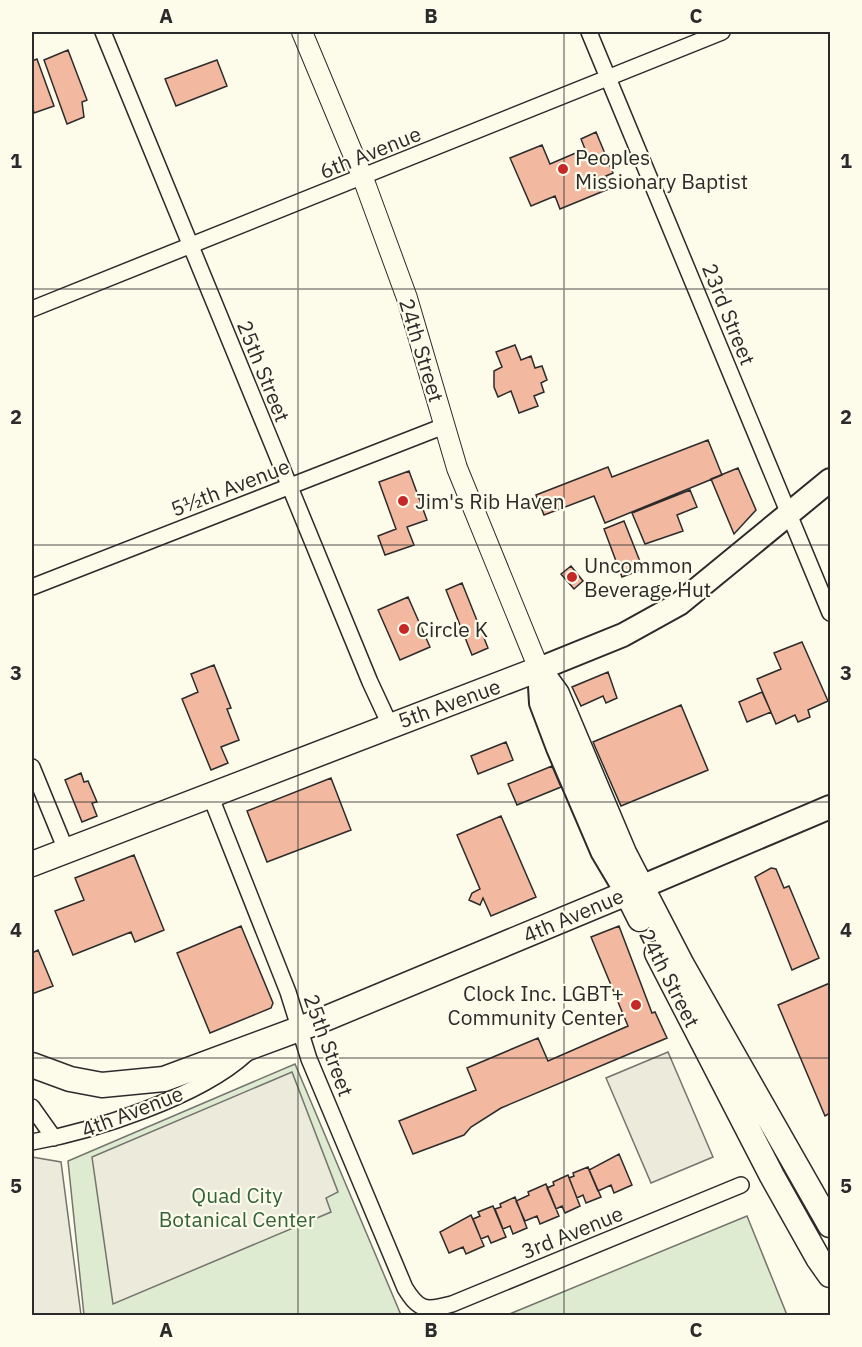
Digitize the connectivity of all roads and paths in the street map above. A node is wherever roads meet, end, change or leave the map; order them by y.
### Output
1 (103, 32) edge
2 (302, 32) edge
3 (589, 32) edge
4 (722, 32) edge
5 (609, 78) junction
6 (363, 178) junction
7 (191, 248) junction
8 (32, 309) edge
9 (444, 426) junction
10 (831, 480) edge
11 (289, 486) junction
12 (790, 515) junction
13 (32, 587) edge
14 (831, 613) edge
15 (539, 669) junction
16 (390, 725) junction
17 (32, 767) edge
18 (210, 795) junction
19 (831, 807) edge
20 (66, 850) junction
21 (32, 864) edge
22 (634, 889) junction
23 (307, 1026) junction
24 (255, 1046) junction
25 (32, 1065) edge
26 (32, 1107) edge
27 (54, 1138) junction
28 (32, 1142) edge
29 (741, 1185) dead end
30 (831, 1225) edge
31 (831, 1275) edge
32 (417, 1305) joint

1 - 7 street, 25th Street
2 - 6 street, 24th Street
3 - 5 street, 23rd Street
4 - 5 street, 6th Avenue
5 - 6 street, 6th Avenue
5 - 12 street, 23rd Street
6 - 7 street, 6th Avenue
6 - 9 street, 24th Street
7 - 8 street, 6th Avenue
7 - 11 street, 25th Street
9 - 11 street, 5½th Avenue
9 - 15 street, 24th Street
10 - 12 main road, 5th Avenue
11 - 13 street, 5½th Avenue
11 - 16 street, 25th Street
12 - 14 street, 23rd Street
12 - 15 main road, 5th Avenue
15 - 16 main road, 5th Avenue
15 - 22 main road, 24th Street
16 - 18 main road, 5th Avenue
17 - 20 street
18 - 20 main road, 5th Avenue
18 - 23 street, 25th Street
19 - 22 main road, 4th Avenue
20 - 21 main road, 5th Avenue
22 - 23 main road, 4th Avenue
22 - 30 main road, 24th Street
22 - 31 main road, 24th Street
23 - 24 main road
23 - 32 street, 25th Street
24 - 25 main road
24 - 27 street, 4th Avenue
26 - 27 street
27 - 28 street, 4th Avenue
29 - 32 street, 3rd Avenue

